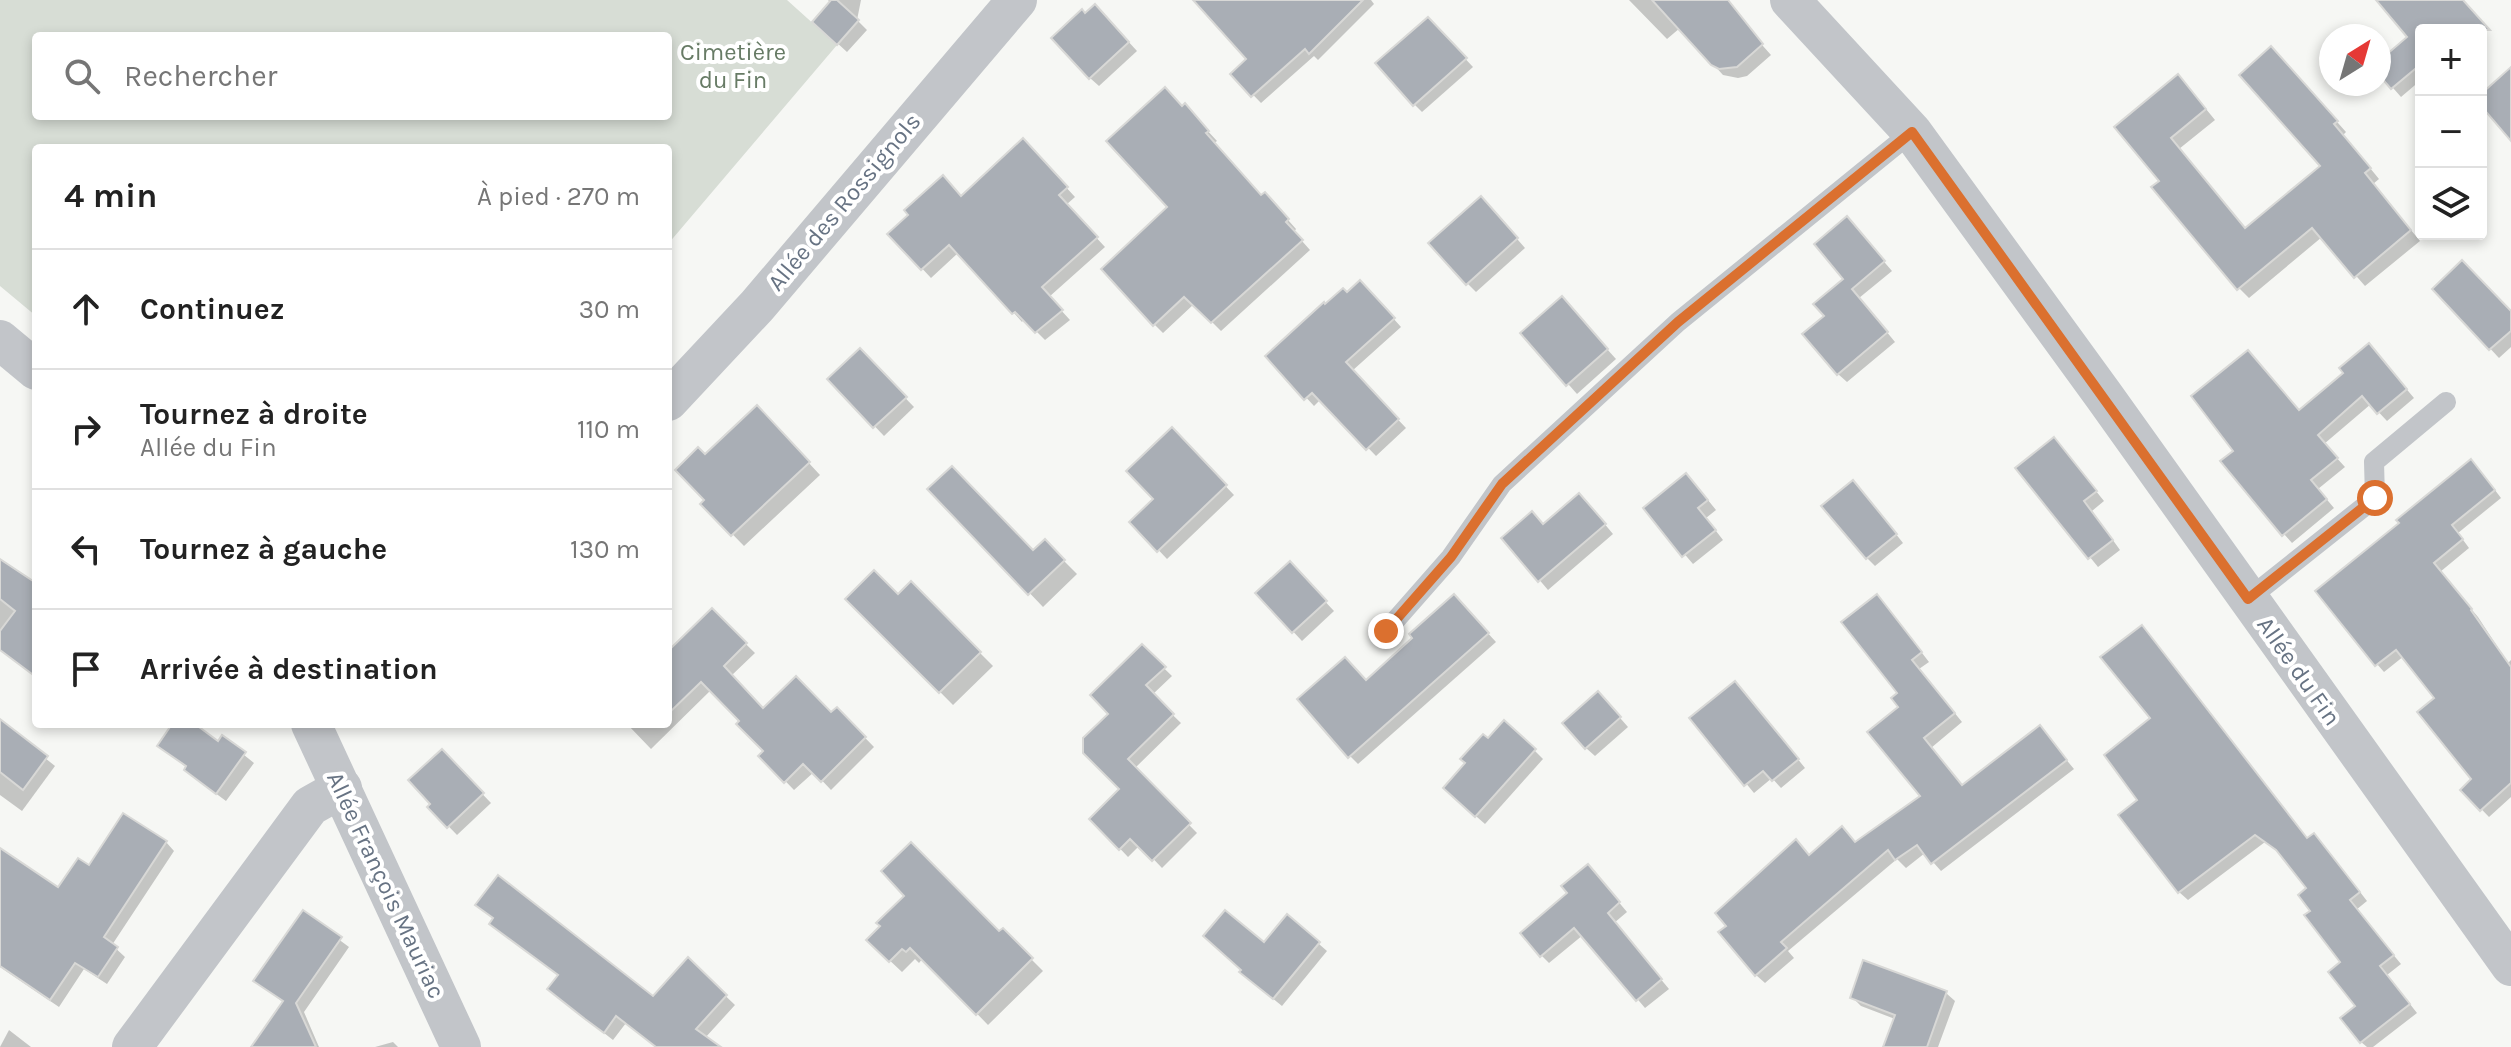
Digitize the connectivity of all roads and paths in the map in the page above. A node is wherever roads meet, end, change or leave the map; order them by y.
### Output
1 (1017, 0) edge
2 (1790, 0) edge
3 (1912, 132) junction
4 (0, 340) edge
5 (32, 367) edge
6 (672, 397) edge
7 (2446, 402) dead end
8 (2248, 599) junction
9 (1386, 631) dead end
10 (313, 728) edge
11 (342, 788) junction
12 (2511, 966) edge
13 (132, 1047) edge
14 (461, 1047) edge

1 - 6 street, Allée des Rossignols
2 - 3 street, Allée du Fin
3 - 8 street, Allée du Fin
3 - 9 lane
4 - 5 street
7 - 8 lane
8 - 12 street, Allée du Fin
10 - 11 street, Allée François Mauriac
11 - 13 street
11 - 14 street, Allée François Mauriac

